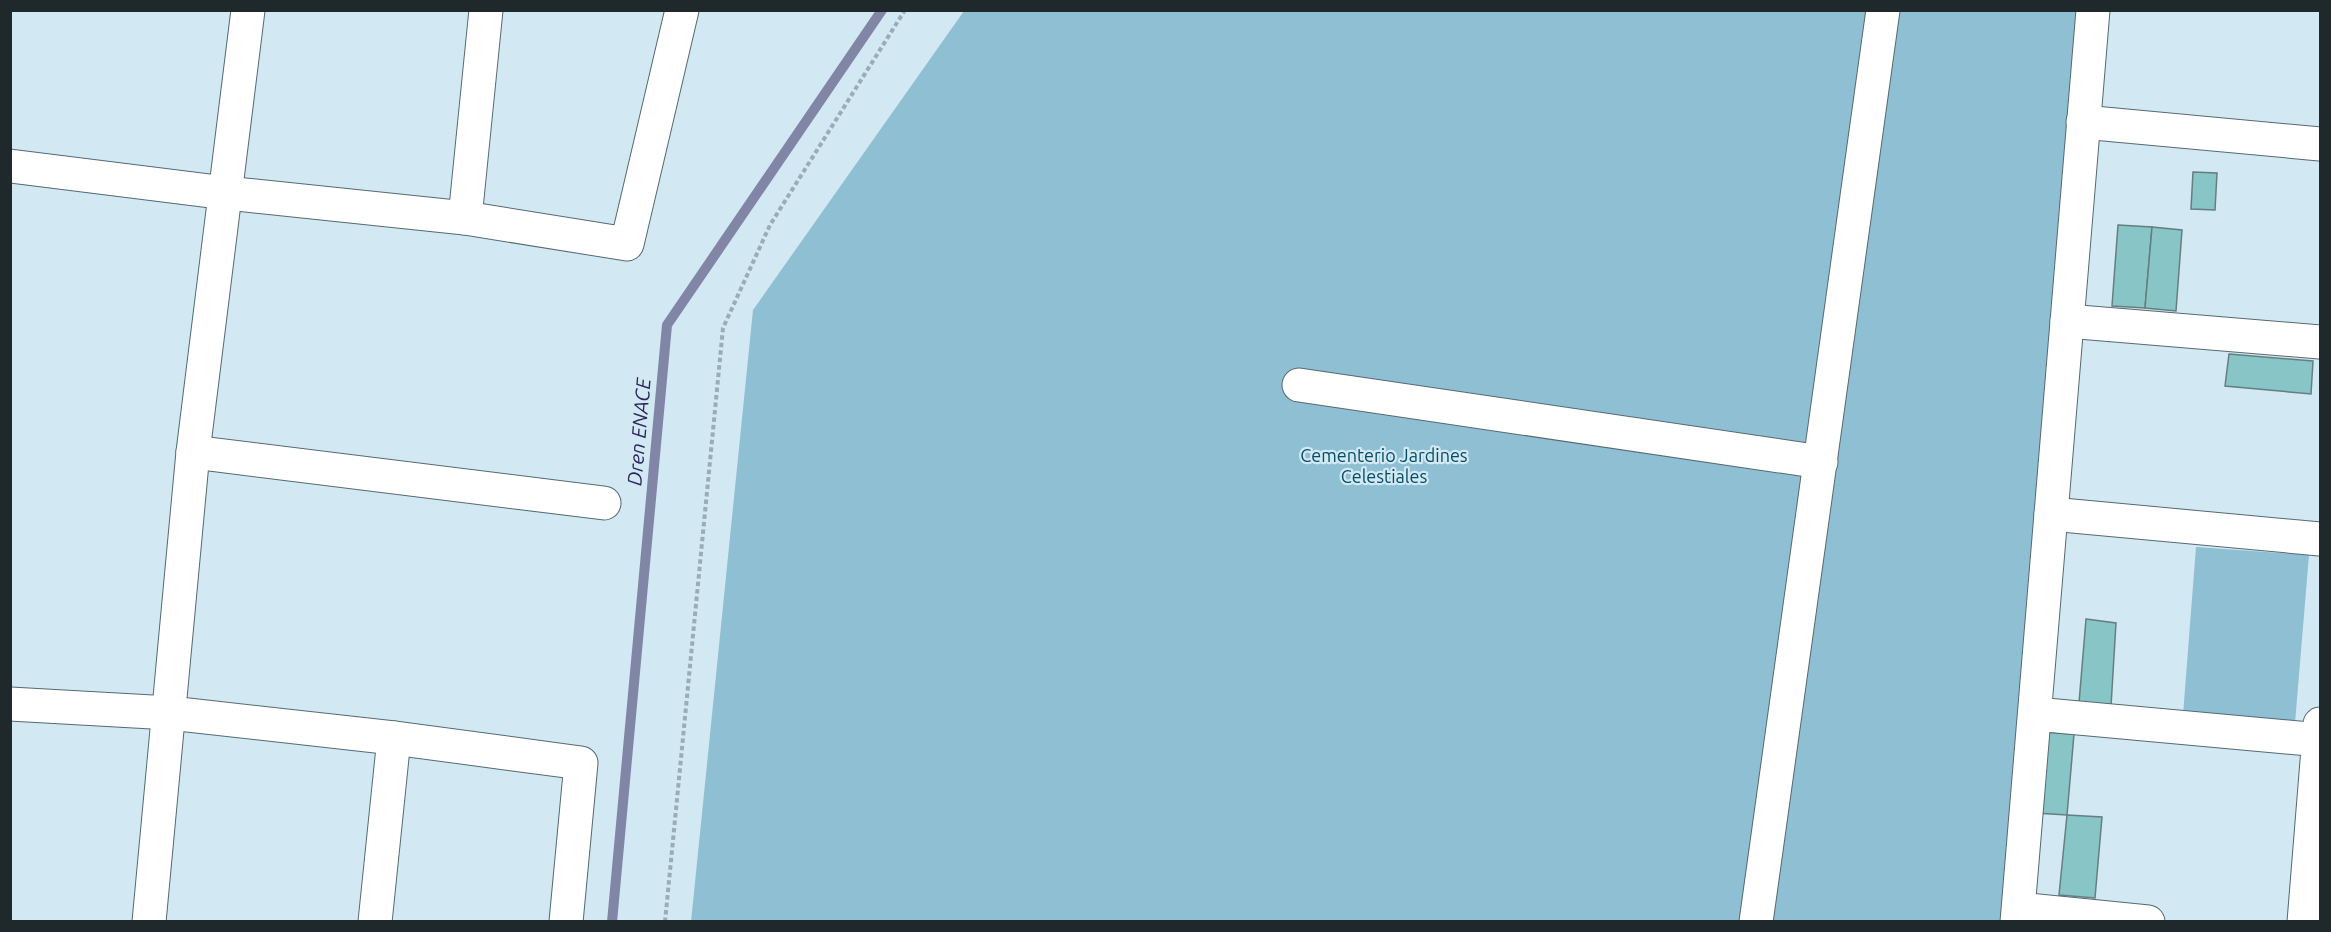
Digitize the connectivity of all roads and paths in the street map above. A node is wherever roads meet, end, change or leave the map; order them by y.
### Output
1 (248, 10) edge
2 (486, 10) edge
3 (682, 10) edge
4 (904, 10) edge
5 (1883, 10) edge
6 (2093, 10) edge
7 (2083, 122) junction
8 (2320, 144) edge
9 (10, 166) edge
10 (226, 193) junction
11 (465, 218) junction
12 (2067, 321) junction
13 (2320, 342) edge
14 (1299, 385) dead end
15 (194, 452) junction
16 (1821, 462) junction
17 (604, 503) dead end
18 (2051, 514) junction
19 (2320, 538) edge
20 (10, 704) edge
21 (170, 713) junction
22 (2035, 714) junction
23 (2320, 735) edge
24 (394, 738) junction
25 (2018, 915) edge
26 (149, 921) edge
27 (375, 921) edge
28 (566, 921) edge
29 (665, 921) edge
30 (1756, 921) edge
31 (2148, 921) edge
32 (2304, 921) edge

1 - 10 street
2 - 11 street
3 - 11 street
4 - 29 path
5 - 16 street
6 - 7 street
7 - 8 street
7 - 12 street
9 - 10 street
10 - 11 street
10 - 15 street
12 - 13 street
12 - 18 street
14 - 16 street
15 - 17 street
15 - 21 street
16 - 30 street
18 - 19 street
18 - 22 street
20 - 21 street
21 - 24 street
21 - 26 street
22 - 23 street
22 - 25 street
23 - 32 street
24 - 27 street
24 - 28 street
25 - 31 street

